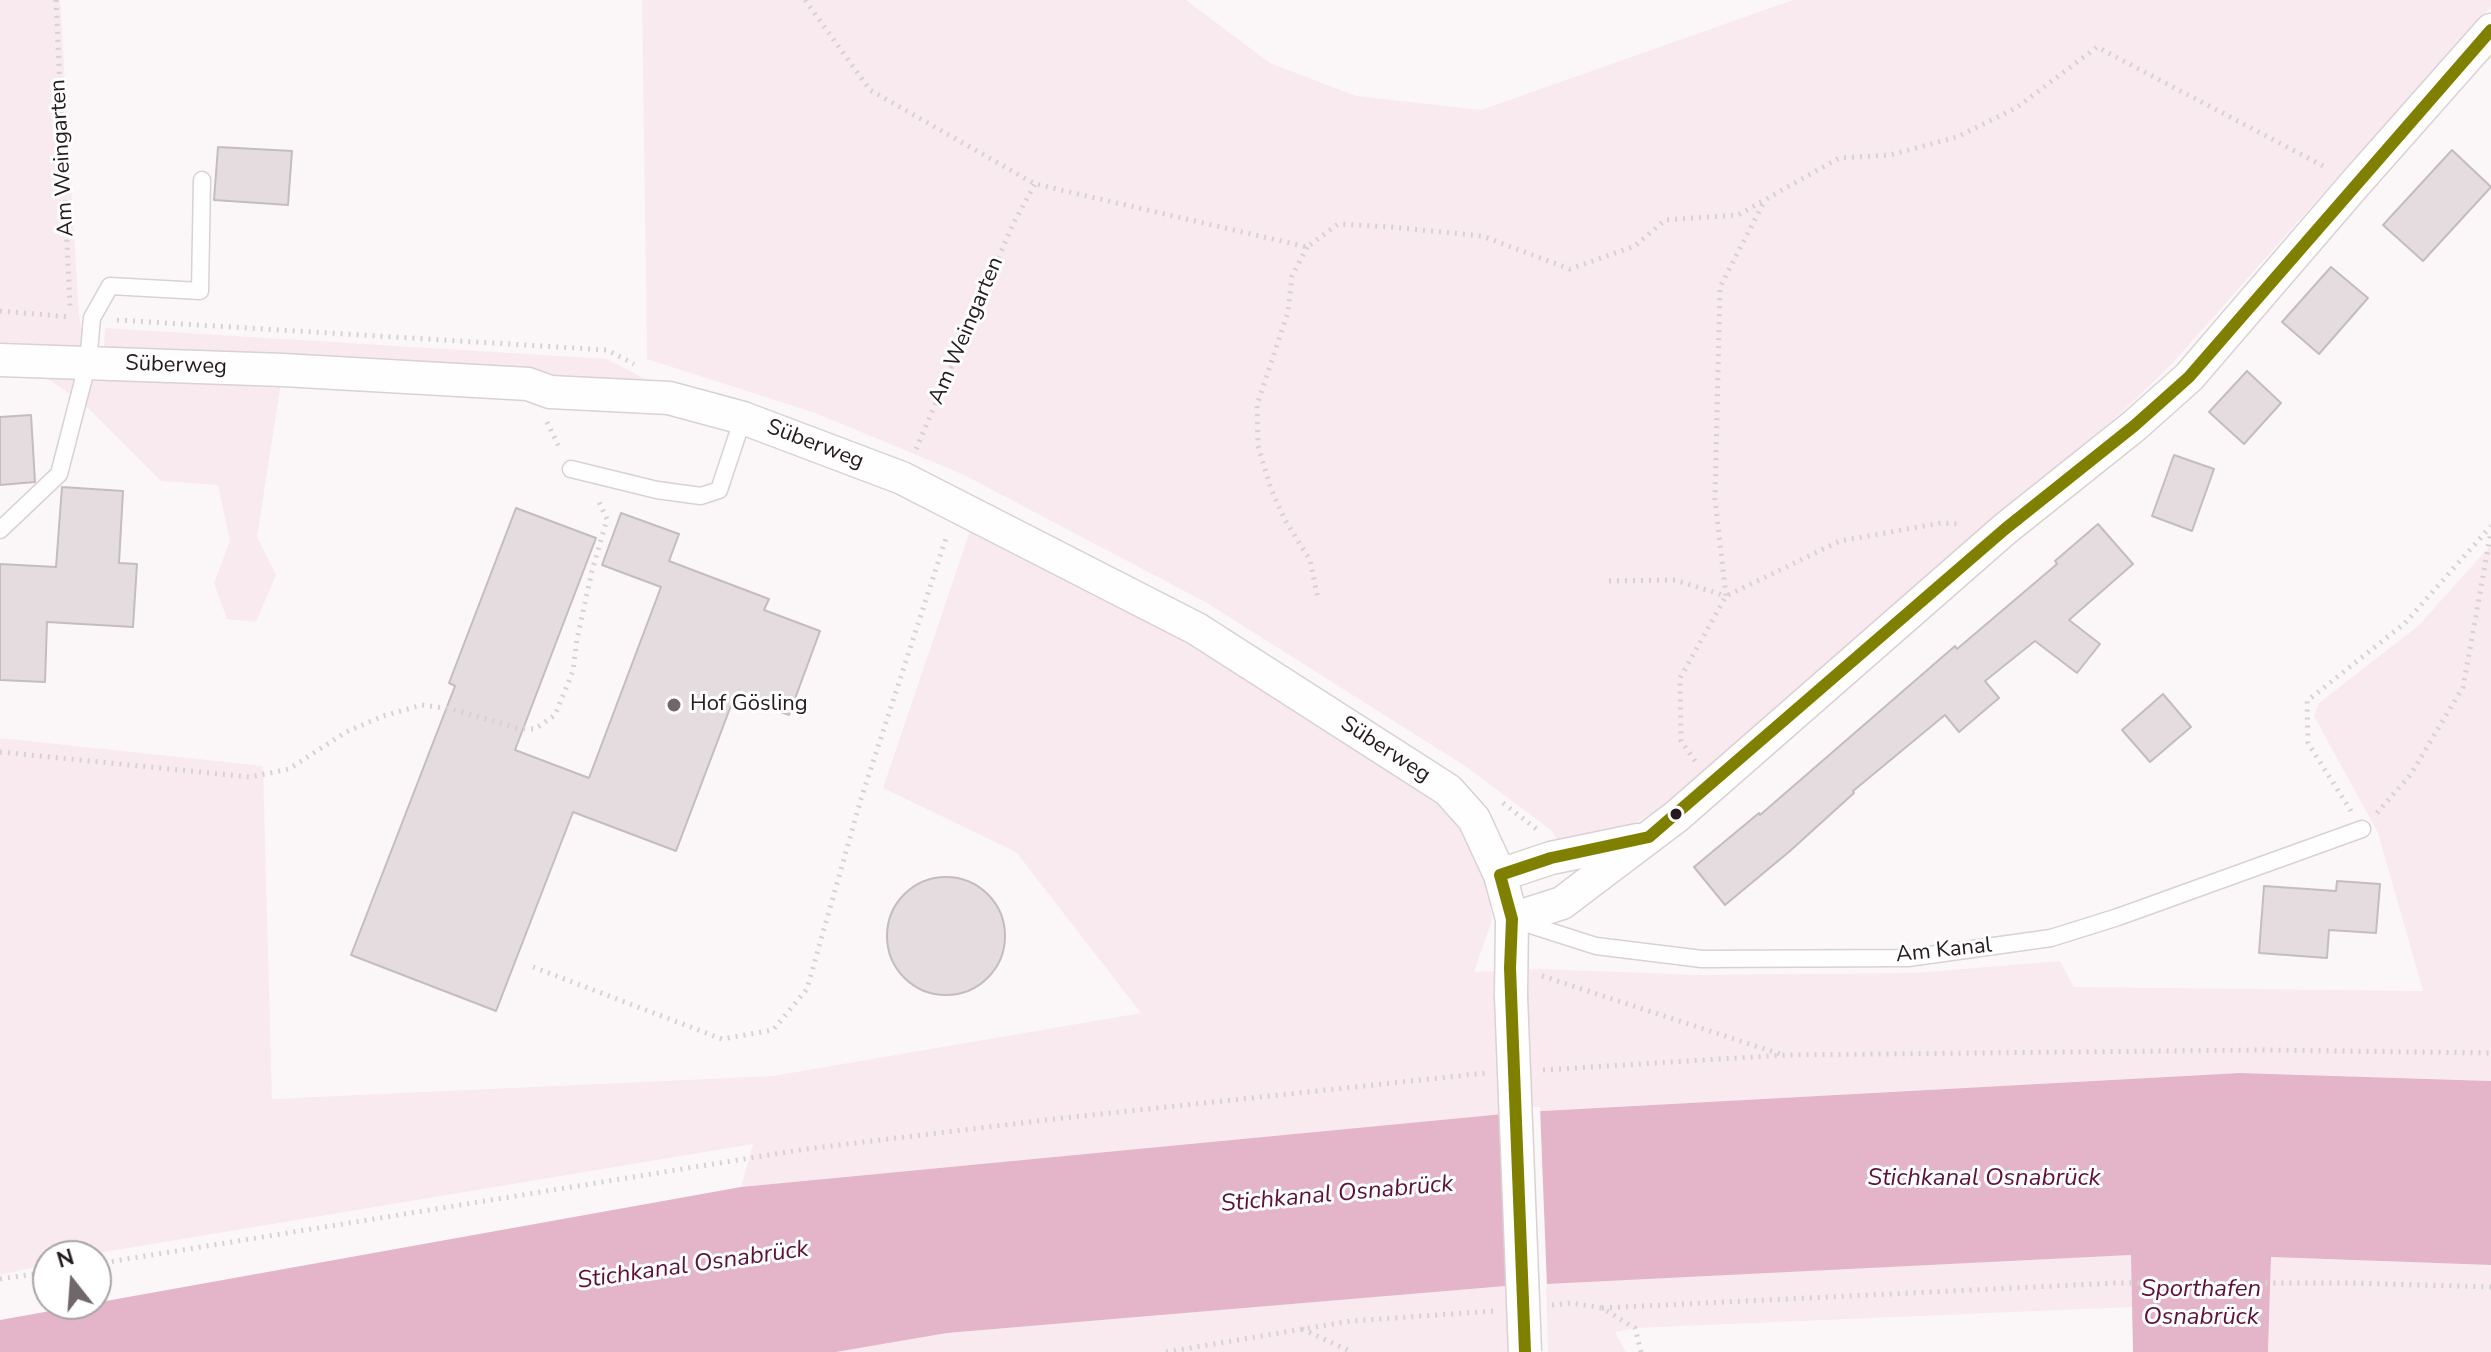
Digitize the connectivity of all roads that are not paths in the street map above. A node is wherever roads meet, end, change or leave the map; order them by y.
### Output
1 (2491, 30) edge
2 (202, 180) dead end
3 (0, 360) edge
4 (88, 362) junction
5 (743, 418) junction
6 (571, 469) road end
7 (0, 530) edge
8 (2362, 829) road end
9 (1649, 837) junction
10 (1500, 875) junction
11 (1512, 919) junction
12 (1525, 1352) edge

1 - 9 street
2 - 4 lane
3 - 4 street, Süberweg
4 - 5 street, Süberweg
4 - 7 lane
5 - 6 lane
5 - 10 street, Süberweg
8 - 11 lane, Am Kanal
9 - 10 street
9 - 11 street
10 - 11 street, Süberweg
11 - 12 street, Süberweg, bridge

